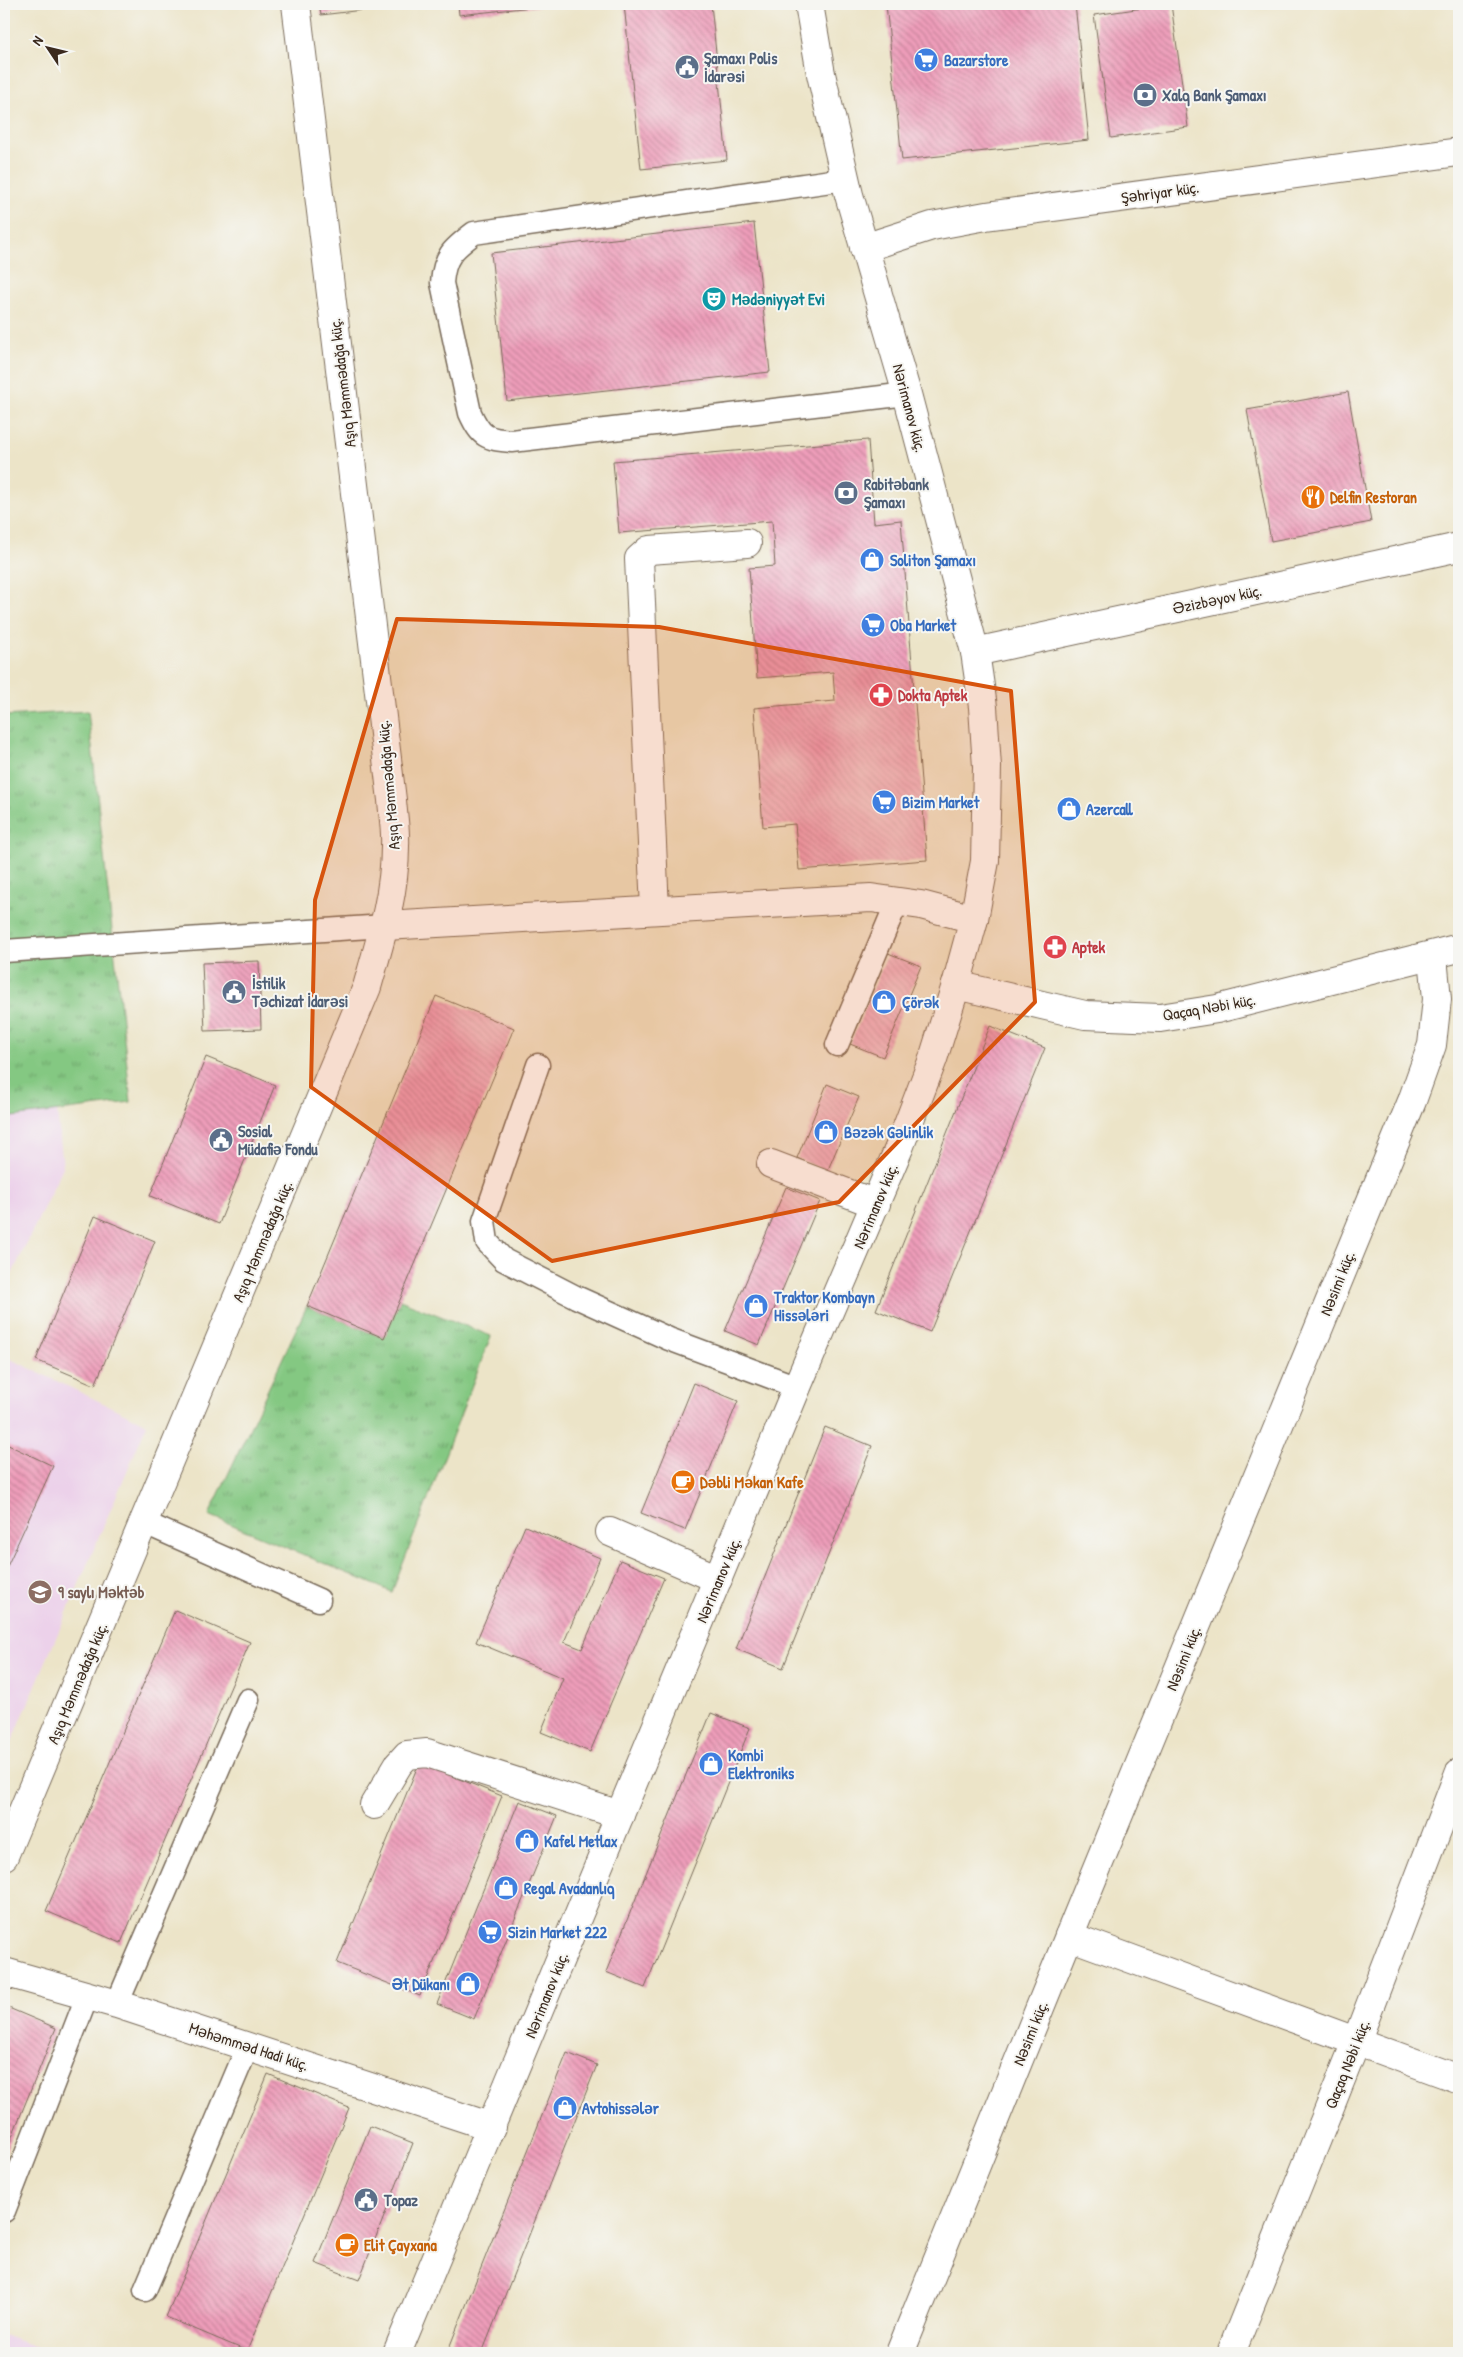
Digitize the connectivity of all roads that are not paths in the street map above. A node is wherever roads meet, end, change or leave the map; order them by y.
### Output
1 (296, 4) edge
2 (809, 4) edge
3 (1459, 152) edge
4 (845, 179) junction
5 (864, 248) junction
6 (907, 394) junction
7 (747, 543) dead end
8 (1459, 546) edge
9 (974, 652) junction
10 (897, 902) junction
11 (656, 909) junction
12 (974, 919) junction
13 (385, 926) junction
14 (1459, 948) edge
15 (4, 951) edge
16 (1432, 957) junction
17 (956, 985) junction
18 (837, 1045) dead end
19 (538, 1066) dead end
20 (772, 1164) dead end
21 (876, 1204) junction
22 (798, 1388) junction
23 (145, 1523) junction
24 (610, 1532) dead end
25 (718, 1579) junction
26 (319, 1600) dead end
27 (248, 1700) dead end
28 (1459, 1773) edge
29 (374, 1805) dead end
30 (620, 1815) junction
31 (4, 1856) edge
32 (1069, 1936) junction
33 (4, 1972) edge
34 (88, 1994) junction
35 (117, 2004) junction
36 (1356, 2042) junction
37 (248, 2046) junction
38 (1459, 2080) edge
39 (492, 2127) junction
40 (4, 2211) edge
41 (145, 2290) dead end
42 (397, 2353) edge
43 (900, 2353) edge
44 (1231, 2353) edge

1 - 13 street, Aşıq Məmmədağa küç.
2 - 4 street, Nərimanov küç.
3 - 5 street, Şəhriyar küç.
4 - 5 street, Nərimanov küç.
4 - 6 lane
5 - 6 street, Nərimanov küç.
6 - 9 street, Nərimanov küç.
7 - 11 street
8 - 9 street, Əzizbəyov küç.
9 - 12 street, Nərimanov küç.
10 - 11 street
10 - 12 street
10 - 18 lane
11 - 13 street
12 - 17 street, Nərimanov küç.
13 - 15 lane
13 - 23 street, Aşıq Məmmədağa küç.
14 - 16 street, Qaçaq Nəbi küç.
16 - 17 street, Qaçaq Nəbi küç.
16 - 32 street, Nəsimi küç.
17 - 21 street, Nərimanov küç.
19 - 22 lane
20 - 21 street
21 - 22 street, Nərimanov küç.
22 - 25 street, Nərimanov küç.
23 - 26 lane
23 - 31 street, Aşıq Məmmədağa küç.
24 - 25 street
25 - 30 street, Nərimanov küç.
27 - 35 lane
28 - 36 street, Qaçaq Nəbi küç.
29 - 30 street
30 - 39 street, Nərimanov küç.
32 - 36 street
32 - 43 street, Nəsimi küç.
33 - 34 street, Məhəmməd Hadi küç.
34 - 35 street, Məhəmməd Hadi küç.
34 - 40 lane
35 - 37 street, Məhəmməd Hadi küç.
36 - 38 street
36 - 44 street, Qaçaq Nəbi küç.
37 - 39 street, Məhəmməd Hadi küç.
37 - 41 lane
39 - 42 street, Nərimanov küç.

